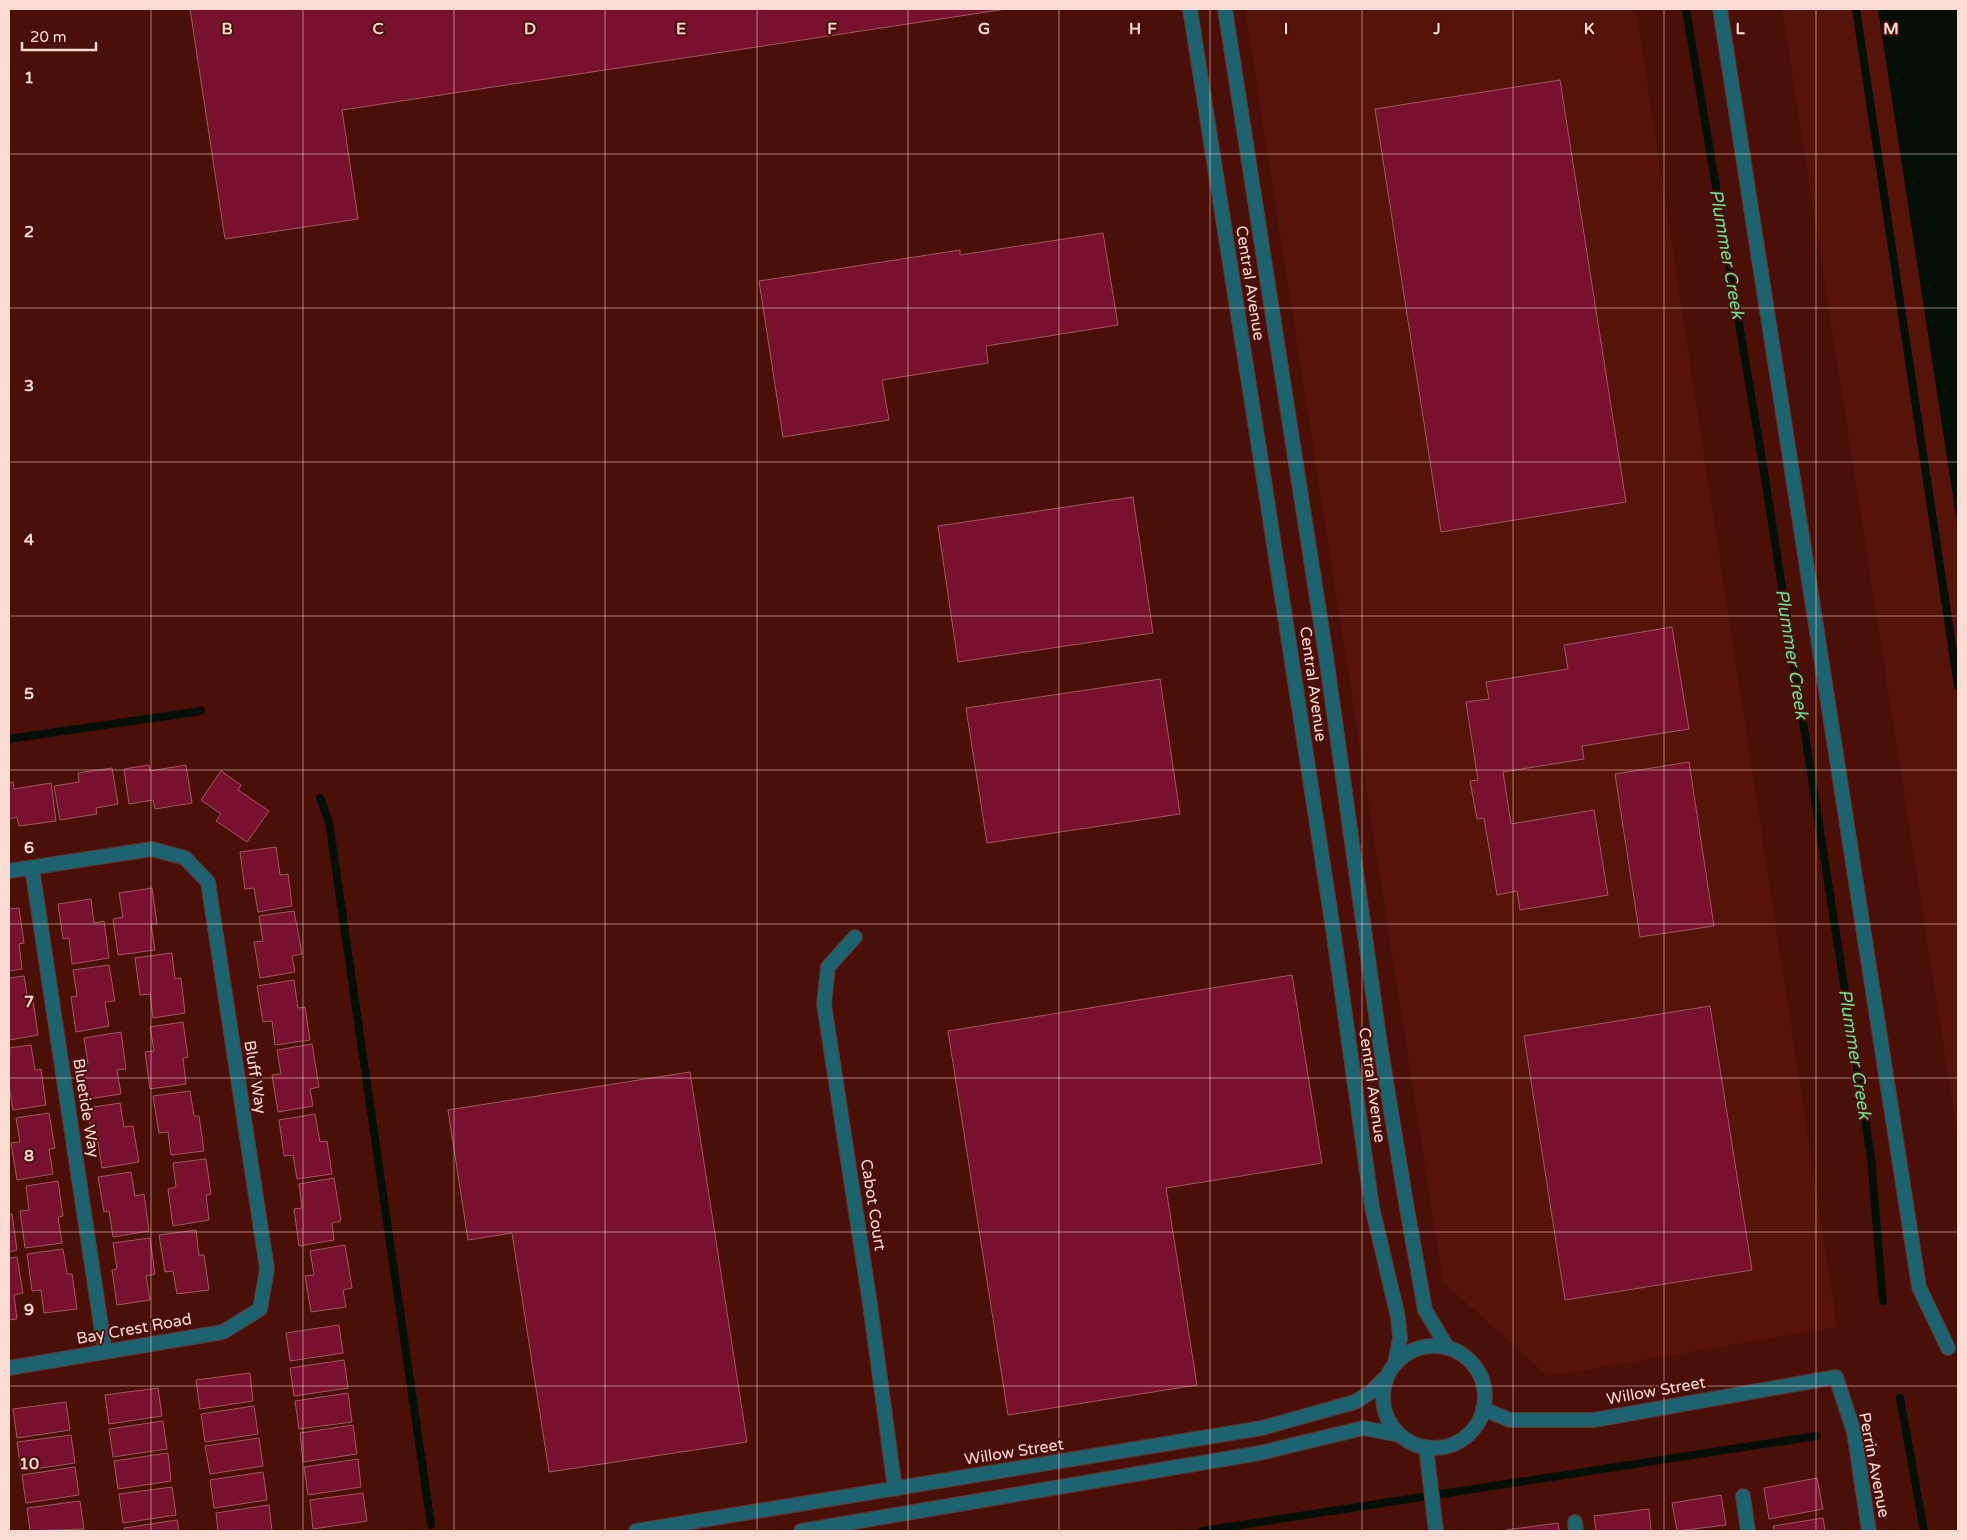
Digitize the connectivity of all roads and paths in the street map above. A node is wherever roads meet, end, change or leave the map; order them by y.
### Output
1 (1190, 9) edge
2 (1224, 9) edge
3 (1720, 9) edge
4 (32, 868) junction
5 (9, 872) edge
6 (855, 937) dead end
7 (260, 1309) joint
8 (1447, 1347) junction
9 (1948, 1348) dead end
10 (106, 1352) junction
11 (1395, 1363) junction
12 (9, 1368) edge
13 (1387, 1376) junction
14 (1836, 1377) joint
15 (1483, 1409) junction
16 (1400, 1435) junction
17 (1426, 1447) junction
18 (895, 1489) junction
19 (1743, 1496) dead end
20 (636, 1531) edge
21 (801, 1531) edge
22 (1436, 1531) edge
23 (1748, 1531) edge
24 (1869, 1531) edge

1 - 11 street, Central Avenue
2 - 8 street, Central Avenue
3 - 9 street
4 - 5 street
4 - 7 street, Bluff Way
4 - 10 street, Bluetide Way
6 - 18 street, Cabot Court
7 - 10 street, Bay Crest Road
8 - 11 street
8 - 15 street
10 - 12 street, Bay Crest Road
11 - 13 street
13 - 16 street
13 - 18 street, Willow Street
14 - 15 street, Willow Street
14 - 24 street, Perrin Avenue
15 - 17 street
16 - 17 street
16 - 21 street
17 - 22 street
18 - 20 street, Willow Street
19 - 23 street

